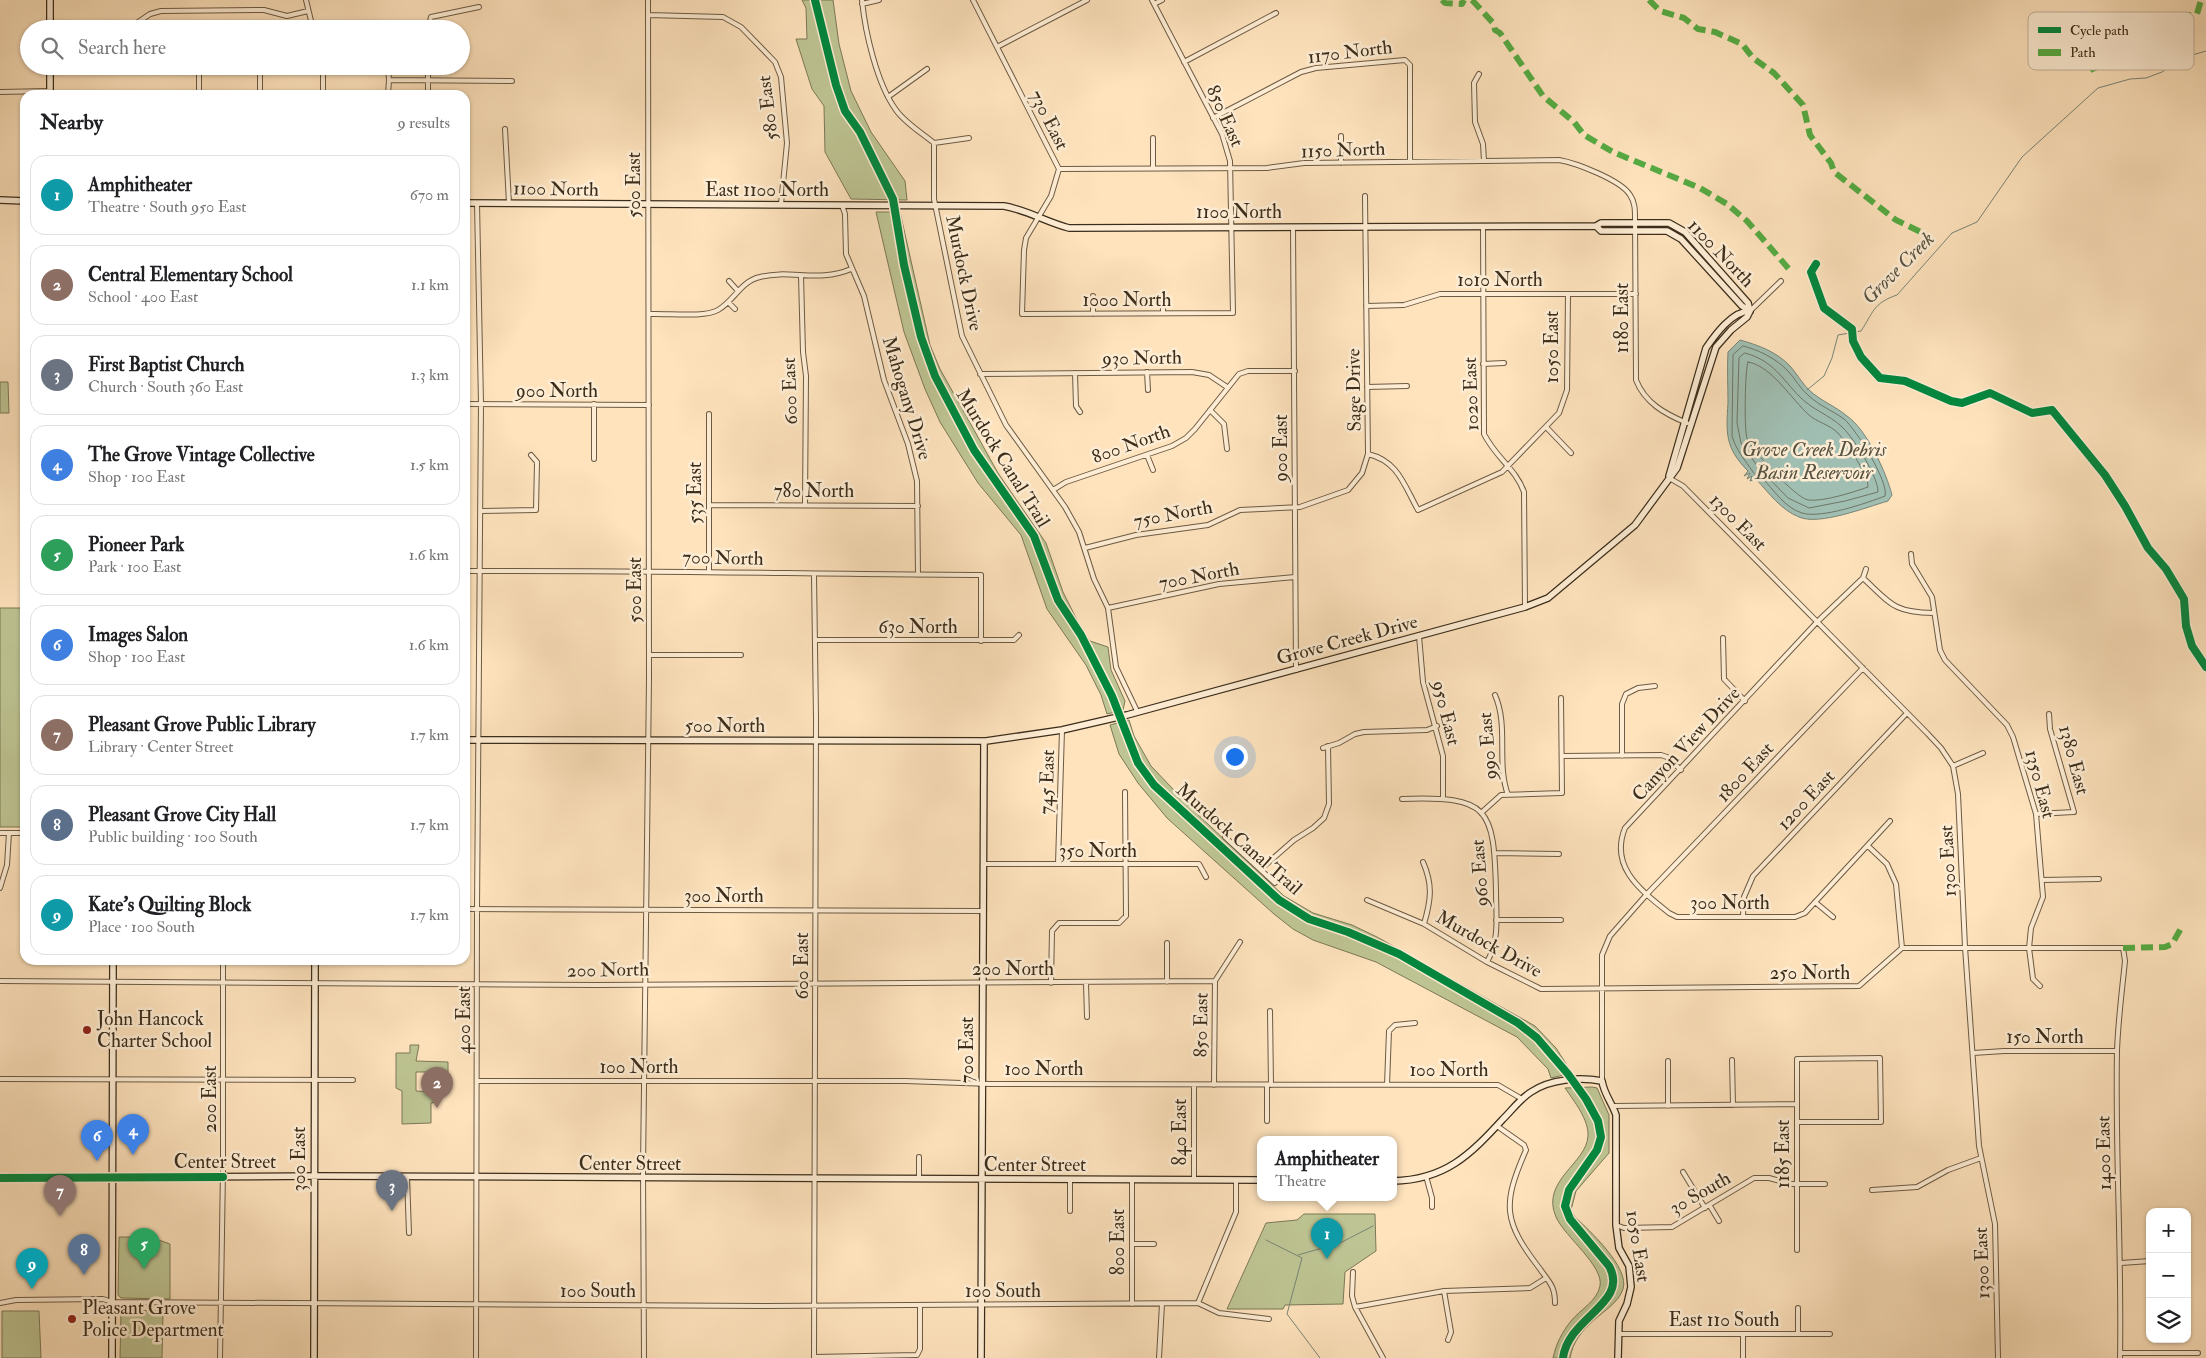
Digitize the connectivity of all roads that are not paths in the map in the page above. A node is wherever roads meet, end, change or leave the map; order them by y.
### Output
1 (50, 0) edge
2 (306, 0) edge
3 (648, 0) edge
4 (879, 0) edge
5 (973, 0) edge
6 (1087, 0) edge
7 (1162, 0) edge
8 (862, 2) edge
9 (1153, 2) edge
10 (479, 7) dead end
11 (308, 11) junction
12 (1276, 13) dead end
13 (648, 15) junction
14 (50, 20) edge
15 (141, 20) edge
16 (310, 20) edge
17 (430, 20) edge
18 (997, 47) junction
19 (1184, 62) junction
20 (927, 69) dead end
21 (1479, 74) dead end
22 (50, 75) edge
23 (199, 75) edge
24 (260, 75) edge
25 (323, 75) edge
26 (388, 75) edge
27 (428, 75) edge
28 (388, 80) junction
29 (428, 80) junction
30 (512, 81) dead end
31 (50, 90) edge
32 (199, 90) edge
33 (260, 90) edge
34 (323, 90) edge
35 (388, 90) edge
36 (428, 90) edge
37 (0, 92) edge
38 (20, 92) edge
39 (888, 97) junction
40 (1213, 118) junction
41 (504, 129) dead end
42 (1341, 136) dead end
43 (969, 138) dead end
44 (1153, 138) dead end
45 (934, 144) junction
46 (1484, 161) junction
47 (1410, 162) junction
48 (1342, 163) junction
49 (1153, 168) junction
50 (1230, 168) junction
51 (1059, 169) junction
52 (1622, 186) joint
53 (1365, 196) dead end
54 (0, 200) edge
55 (20, 201) edge
56 (470, 203) edge
57 (476, 203) junction
58 (509, 203) junction
59 (781, 204) junction
60 (647, 205) junction
61 (842, 205) junction
62 (887, 205) joint
63 (936, 206) junction
64 (1037, 218) junction
65 (1635, 223) junction
66 (1483, 226) junction
67 (1596, 226) junction
68 (1232, 227) junction
69 (1294, 227) junction
70 (1365, 227) junction
71 (1635, 231) junction
72 (851, 269) junction
73 (801, 276) junction
74 (729, 281) dead end
75 (1781, 281) dead end
76 (738, 291) junction
77 (1483, 294) junction
78 (1568, 294) junction
79 (1636, 294) junction
80 (1093, 296) dead end
81 (1162, 296) dead end
82 (728, 302) junction
83 (1366, 306) junction
84 (735, 309) dead end
85 (1750, 311) junction
86 (1163, 313) junction
87 (1233, 313) joint
88 (650, 314) junction
89 (1022, 314) joint
90 (1093, 314) junction
91 (1504, 363) dead end
92 (1484, 364) junction
93 (1295, 371) junction
94 (1147, 372) junction
95 (1075, 373) junction
96 (980, 374) junction
97 (1407, 386) dead end
98 (1227, 387) junction
99 (1367, 387) junction
100 (1148, 390) dead end
101 (470, 404) edge
102 (481, 404) junction
103 (594, 404) junction
104 (649, 405) junction
105 (1210, 410) junction
106 (1080, 412) dead end
107 (709, 414) dead end
108 (1688, 423) junction
109 (1547, 428) junction
110 (1227, 449) dead end
111 (1571, 453) dead end
112 (1368, 454) junction
113 (532, 455) dead end
114 (1147, 455) junction
115 (594, 459) dead end
116 (1508, 467) junction
117 (1153, 470) dead end
118 (1669, 478) junction
119 (1053, 490) junction
120 (805, 504) junction
121 (708, 505) junction
122 (918, 506) junction
123 (1295, 508) junction
124 (481, 511) junction
125 (1085, 548) junction
126 (1911, 554) dead end
127 (1866, 569) dead end
128 (470, 571) edge
129 (481, 571) junction
130 (709, 571) junction
131 (649, 572) junction
132 (814, 574) junction
133 (918, 575) junction
134 (1295, 577) junction
135 (1863, 578) junction
136 (1525, 607) junction
137 (1108, 608) junction
138 (1933, 613) junction
139 (1817, 622) junction
140 (1019, 635) dead end
141 (1419, 636) junction
142 (1723, 638) dead end
143 (815, 640) junction
144 (981, 641) junction
145 (649, 655) junction
146 (741, 655) dead end
147 (1863, 668) junction
148 (1296, 670) junction
149 (1655, 686) dead end
150 (1495, 695) dead end
151 (1561, 698) dead end
152 (1745, 701) junction
153 (1136, 712) junction
154 (1907, 713) junction
155 (2049, 714) dead end
156 (1436, 726) junction
157 (1062, 730) junction
158 (470, 740) edge
159 (479, 740) junction
160 (648, 740) junction
161 (984, 741) junction
162 (816, 742) junction
163 (1328, 746) junction
164 (1323, 748) dead end
165 (1983, 753) dead end
166 (1562, 756) junction
167 (1622, 756) junction
168 (1953, 766) junction
169 (1681, 770) junction
170 (1125, 792) dead end
171 (1508, 795) junction
172 (1443, 798) junction
173 (1402, 799) dead end
174 (1481, 813) junction
175 (2036, 814) junction
176 (1890, 821) dead end
177 (0, 832) edge
178 (8, 833) junction
179 (20, 833) edge
180 (1225, 837) dead end
181 (1868, 846) junction
182 (1495, 853) junction
183 (1559, 854) dead end
184 (1423, 862) dead end
185 (984, 864) junction
186 (1058, 864) junction
187 (1126, 864) junction
188 (1261, 869) junction
189 (1206, 877) dead end
190 (2100, 879) dead end
191 (2042, 880) junction
192 (1276, 883) dead end
193 (0, 888) edge
194 (1647, 894) junction
195 (1367, 900) dead end
196 (1815, 902) junction
197 (470, 909) edge
198 (477, 909) junction
199 (646, 909) junction
200 (816, 909) junction
201 (983, 911) junction
202 (1744, 916) junction
203 (1833, 917) dead end
204 (1496, 920) junction
205 (1561, 920) dead end
206 (1424, 924) junction
207 (1167, 942) dead end
208 (1240, 942) dead end
209 (1966, 946) junction
210 (1902, 948) junction
211 (2029, 948) junction
212 (1487, 962) junction
213 (113, 965) edge
214 (223, 965) edge
215 (315, 965) edge
216 (1215, 980) junction
217 (113, 981) junction
218 (0, 982) edge
219 (223, 982) junction
220 (314, 982) junction
221 (982, 982) junction
222 (1167, 982) junction
223 (816, 983) junction
224 (1051, 983) junction
225 (1086, 983) junction
226 (477, 984) junction
227 (646, 984) junction
228 (2040, 986) dead end
229 (1602, 988) junction
230 (1270, 1011) dead end
231 (1087, 1017) dead end
232 (1415, 1024) dead end
233 (2117, 1051) junction
234 (1973, 1053) junction
235 (1732, 1060) dead end
236 (1668, 1061) dead end
237 (113, 1078) junction
238 (0, 1079) edge
239 (314, 1079) junction
240 (224, 1080) junction
241 (353, 1080) dead end
242 (1602, 1080) junction
243 (477, 1081) junction
244 (645, 1082) junction
245 (814, 1082) junction
246 (982, 1083) junction
247 (1194, 1085) junction
248 (1214, 1085) junction
249 (1269, 1085) junction
250 (1387, 1085) junction
251 (1522, 1099) junction
252 (1797, 1104) junction
253 (1733, 1105) junction
254 (1613, 1106) junction
255 (1668, 1106) junction
256 (1267, 1121) dead end
257 (1797, 1122) junction
258 (1497, 1126) junction
259 (919, 1157) dead end
260 (1981, 1158) junction
261 (1683, 1172) dead end
262 (113, 1176) junction
263 (1426, 1176) junction
264 (223, 1177) junction
265 (314, 1177) junction
266 (407, 1177) junction
267 (0, 1178) edge
268 (476, 1178) junction
269 (644, 1179) junction
270 (813, 1179) junction
271 (919, 1179) junction
272 (982, 1180) junction
273 (1070, 1180) junction
274 (1132, 1180) junction
275 (1194, 1180) junction
276 (1236, 1180) junction
277 (1257, 1180) edge
278 (1397, 1180) edge
279 (1797, 1184) junction
280 (1825, 1184) dead end
281 (1872, 1190) dead end
282 (1710, 1206) junction
283 (1432, 1207) dead end
284 (1705, 1208) junction
285 (1070, 1211) dead end
286 (1719, 1221) dead end
287 (1616, 1225) junction
288 (409, 1233) dead end
289 (1132, 1244) junction
290 (1154, 1244) dead end
291 (1797, 1250) dead end
292 (2146, 1261) edge
293 (2122, 1263) junction
294 (1353, 1272) dead end
295 (1546, 1278) junction
296 (1444, 1291) junction
297 (112, 1302) junction
298 (1555, 1302) dead end
299 (0, 1303) edge
300 (221, 1304) junction
301 (313, 1304) junction
302 (644, 1304) junction
303 (1132, 1304) junction
304 (1162, 1304) junction
305 (1198, 1304) junction
306 (476, 1305) junction
307 (981, 1305) junction
308 (814, 1306) junction
309 (920, 1306) junction
310 (1354, 1307) junction
311 (1798, 1308) dead end
312 (1269, 1318) dead end
313 (1618, 1334) junction
314 (1743, 1334) junction
315 (1798, 1334) junction
316 (1830, 1334) dead end
317 (1448, 1340) dead end
318 (2198, 1353) dead end
319 (2120, 1356) edge
320 (814, 1357) edge
321 (112, 1358) edge
322 (220, 1358) edge
323 (314, 1358) edge
324 (476, 1358) edge
325 (644, 1358) edge
326 (981, 1358) edge
327 (1159, 1358) edge
328 (1383, 1358) edge
329 (1618, 1358) edge
330 (1743, 1358) edge
331 (1998, 1358) edge

1 - 14 street
2 - 11 street
3 - 13 street, 500 East
4 - 8 street
5 - 18 street, 730 East
6 - 18 street
7 - 9 street
8 - 39 street
9 - 19 street, 850 East
10 - 17 street
11 - 15 street
11 - 16 street
12 - 19 street
13 - 59 street, 580 East
13 - 60 street, 500 East
18 - 51 street, 730 East
19 - 40 street, 850 East
20 - 39 street
21 - 46 street
22 - 31 street
23 - 32 street
24 - 33 street
25 - 34 street
26 - 28 street
27 - 29 street
28 - 29 street
28 - 35 street
29 - 30 street
29 - 36 street
37 - 38 street
39 - 45 street
40 - 47 street, 1170 North
40 - 50 street, 850 East
41 - 58 street
42 - 48 street
43 - 45 street
44 - 49 street
45 - 63 street, Murdock Drive
46 - 47 street, 1150 North
46 - 52 street, 1150 North
47 - 48 street, 1150 North
48 - 50 street, 1150 North
49 - 50 street, 1150 North
49 - 51 street, 1150 North
50 - 68 street, 850 East
51 - 64 street, 730 East
52 - 65 street, 1180 East
53 - 70 street, Sage Drive
54 - 55 street
56 - 57 street, 1100 North
57 - 58 street, 1100 North
57 - 102 street, 400 East
58 - 60 street, 1100 North
59 - 60 street, East 1100 North
59 - 61 street, East 1100 North
60 - 88 street, 500 East
61 - 62 street, East 1100 North
61 - 72 street, Mahogany Drive
62 - 63 street, 1100 North
63 - 64 street, 1100 North
63 - 96 street, Murdock Drive
64 - 68 street, 1100 North
64 - 89 street, 730 East
65 - 67 street, 1100 North
65 - 71 street, 1180 East
65 - 85 street, 1100 North
66 - 67 street, 1100 North
66 - 70 street, 1100 North
66 - 77 street, 1020 East
67 - 71 street, 1100 North
68 - 69 street, 1100 North
68 - 87 street, 850 East
69 - 70 street, 1100 North
69 - 93 street, 900 East
70 - 83 street, Sage Drive
71 - 79 street, 1180 East
71 - 85 street, 1100 North
72 - 73 street
72 - 122 street, Mahogany Drive
73 - 76 street
73 - 120 street, 600 East
74 - 76 street
75 - 85 street, Grove Creek Drive
76 - 82 street
77 - 78 street, 1010 North
77 - 83 street, 1010 North
77 - 92 street, 1020 East
78 - 79 street, 1010 North
78 - 109 street, 1050 East
79 - 108 street, 1180 East
80 - 90 street
81 - 86 street
82 - 84 street
82 - 88 street
83 - 99 street, Sage Drive
85 - 108 street, Grove Creek Drive
86 - 87 street, 1000 North
86 - 90 street, 1000 North
88 - 104 street, 500 East
89 - 90 street, 1000 North
91 - 92 street
92 - 116 street, 1020 East
93 - 98 street
93 - 123 street, 900 East
94 - 95 street, 930 North
94 - 98 street, 930 North
94 - 100 street
95 - 96 street, 930 North
95 - 106 street
96 - 119 street, Murdock Drive
97 - 99 street
98 - 105 street, 800 North
99 - 112 street, Sage Drive
101 - 102 street, 900 North
102 - 103 street, 900 North
102 - 124 street, 400 East
103 - 104 street, 900 North
103 - 115 street
104 - 131 street, 500 East
105 - 110 street
105 - 114 street, 800 North
107 - 121 street, 535 East
108 - 118 street, Grove Creek Drive
109 - 111 street
109 - 116 street
112 - 116 street
112 - 123 street, Sage Drive
113 - 124 street
114 - 117 street
114 - 119 street, 800 North
116 - 136 street, 1020 East
118 - 136 street, Grove Creek Drive
118 - 139 street, 1300 East
119 - 125 street, Murdock Drive
120 - 121 street, 780 North
120 - 122 street, 780 North
121 - 130 street, 535 East
122 - 133 street, Mahogany Drive
123 - 125 street, 750 North
123 - 134 street, 900 East
124 - 129 street, 400 East
125 - 137 street, Murdock Drive
126 - 138 street, 1350 East
127 - 135 street
128 - 129 street, 700 North
129 - 131 street, 700 North
129 - 159 street, 400 East
130 - 131 street, 700 North
130 - 132 street, 700 North
131 - 145 street, 500 East
132 - 133 street, 700 North
132 - 143 street, 600 East
133 - 144 street, 700 North
134 - 137 street, 700 North
134 - 148 street, 900 East
135 - 138 street
135 - 139 street, Canyon View Drive
136 - 141 street, Grove Creek Drive
137 - 153 street, Murdock Drive
138 - 175 street, 1350 East
139 - 147 street, 1300 East
139 - 152 street, Canyon View Drive
140 - 144 street, 630 North
141 - 148 street, Grove Creek Drive
141 - 156 street, 950 East
142 - 152 street
143 - 144 street, 630 North
143 - 162 street, 600 East
145 - 146 street
145 - 160 street, 500 East
147 - 154 street, 1300 East
147 - 194 street, 1800 East
148 - 153 street, Grove Creek Drive
149 - 167 street
150 - 171 street, 990 East
151 - 166 street
152 - 169 street, Canyon View Drive
153 - 157 street, Grove Creek Drive
154 - 168 street, 1300 East
154 - 202 street, 1200 East
155 - 175 street, 1380 East
156 - 163 street
156 - 172 street, 950 East
157 - 161 street, Grove Creek Drive
157 - 186 street, 745 East
158 - 159 street, 500 North
159 - 160 street, 500 North
159 - 198 street, 400 East
160 - 162 street, 500 North
160 - 199 street, 500 East
161 - 162 street, 500 North
161 - 185 street, 700 East
162 - 200 street, 600 East
163 - 164 street
163 - 188 street
165 - 168 street
166 - 167 street
166 - 171 street
167 - 169 street
168 - 209 street, 1300 East
169 - 194 street, Canyon View Drive
170 - 187 street
171 - 174 street
172 - 173 street
172 - 174 street
174 - 182 street, 960 East
175 - 191 street, 1350 East
176 - 181 street, 300 North
177 - 178 street
178 - 179 street
178 - 193 street
180 - 188 street
181 - 196 street, 300 North
181 - 210 street
182 - 183 street
182 - 204 street, 960 East
184 - 206 street
185 - 186 street, 350 North
185 - 201 street, 700 East
186 - 187 street, 350 North
187 - 189 street, 350 North
187 - 224 street
188 - 192 street
190 - 191 street
191 - 211 street, 1350 East
194 - 202 street, 300 North
194 - 229 street
195 - 206 street, Murdock Drive
196 - 202 street, 300 North
196 - 203 street
197 - 198 street, 300 North
198 - 199 street, 300 North
198 - 226 street, 400 East
199 - 200 street, 300 North
199 - 227 street, 500 East
200 - 201 street, 300 North
200 - 223 street, 600 East
201 - 221 street, 700 East
204 - 205 street
204 - 212 street, 960 East
206 - 212 street, Murdock Drive
207 - 222 street
208 - 216 street, 850 East
209 - 210 street
209 - 211 street
209 - 234 street, 1300 East
210 - 229 street, 250 North
211 - 228 street, 1350 East
211 - 233 street, 1400 East
212 - 229 street, Murdock Drive
213 - 217 street
214 - 219 street, 200 East
215 - 220 street, 300 East
216 - 222 street, 200 North
216 - 248 street, 850 East
217 - 218 street, 200 North
217 - 219 street, 200 North
217 - 237 street
219 - 220 street, 200 North
219 - 240 street, 200 East
220 - 226 street, 200 North
220 - 239 street, 300 East
221 - 223 street, 200 North
221 - 224 street, 200 North
221 - 246 street, 700 East
222 - 225 street, 200 North
223 - 227 street, 200 North
223 - 245 street, 600 East
224 - 225 street, 200 North
225 - 231 street
226 - 227 street, 200 North
226 - 243 street, 400 East
227 - 244 street, 500 East
229 - 242 street
230 - 249 street
232 - 250 street
233 - 234 street, 150 North
233 - 293 street, 1400 East
234 - 260 street, 1300 East
235 - 253 street
236 - 255 street
237 - 238 street
237 - 240 street
237 - 262 street
239 - 240 street
239 - 241 street
239 - 265 street, 300 East
240 - 264 street, 200 East
242 - 251 street
242 - 254 street, 1050 East
243 - 244 street, 100 North
243 - 268 street, 400 East
244 - 245 street, 100 North
244 - 269 street, 500 East
245 - 246 street, 100 North
245 - 270 street, 600 East
246 - 247 street, 100 North
246 - 272 street, 700 East
247 - 248 street, 100 North
247 - 275 street, 840 East
248 - 249 street, 100 North
249 - 250 street, 100 North
249 - 256 street
250 - 251 street, 100 North
251 - 258 street
252 - 253 street
252 - 257 street, 1185 East
252 - 257 street, 1185 East
253 - 255 street
254 - 255 street
254 - 287 street, 1050 East
257 - 279 street, 1185 East
258 - 263 street
258 - 295 street
259 - 271 street
260 - 281 street
260 - 331 street, 1300 East
261 - 284 street
262 - 264 street, Center Street
262 - 267 street, Center Street
262 - 297 street
263 - 278 street
263 - 283 street
264 - 265 street, Center Street
264 - 300 street, 200 East
265 - 266 street, Center Street
265 - 301 street, 300 East
266 - 268 street, Center Street
266 - 288 street
268 - 269 street, Center Street
268 - 306 street, 400 East
269 - 270 street, Center Street
269 - 302 street, 500 East
270 - 271 street, Center Street
270 - 308 street, 600 East
271 - 272 street, Center Street
272 - 273 street, Center Street
272 - 307 street, 700 East
273 - 274 street, Center Street
273 - 285 street
274 - 275 street, Center Street
274 - 289 street, 800 East
275 - 276 street, Center Street
276 - 277 street, Center Street
276 - 305 street
279 - 280 street, 30 South
279 - 282 street, 30 South
279 - 291 street, 1185 East
282 - 284 street, 30 South
282 - 286 street
284 - 287 street, 30 South
287 - 313 street, 1050 East
289 - 290 street
289 - 303 street, 800 East
292 - 293 street
293 - 319 street, 1400 East
294 - 310 street
295 - 296 street
295 - 298 street
296 - 310 street
296 - 317 street
297 - 299 street, 100 South
297 - 300 street, 100 South
297 - 321 street
300 - 301 street, 100 South
300 - 322 street, 200 East
301 - 306 street, 100 South
301 - 323 street, 300 East
302 - 306 street, 100 South
302 - 308 street, 100 South
302 - 325 street, 500 East
303 - 304 street, 100 South
303 - 307 street, 100 South
304 - 305 street, 100 South
304 - 327 street
305 - 312 street
306 - 324 street, 400 East
307 - 309 street, 100 South
307 - 326 street, 700 East
308 - 309 street, 100 South
308 - 320 street, 600 East
309 - 320 street
310 - 328 street
311 - 315 street
313 - 314 street, East 110 South
313 - 329 street, 1050 East
314 - 315 street, East 110 South
314 - 330 street
315 - 316 street, East 110 South
318 - 319 street

